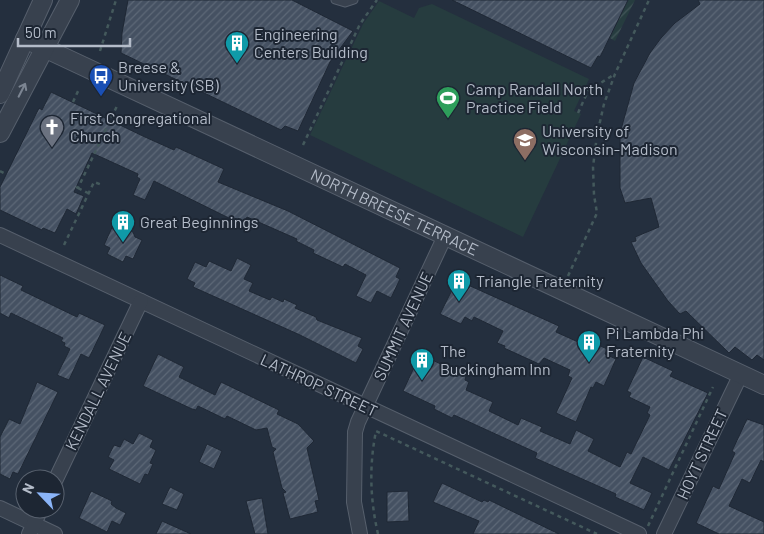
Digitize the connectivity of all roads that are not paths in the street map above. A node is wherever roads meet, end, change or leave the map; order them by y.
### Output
1 (43, 0) edge
2 (70, 0) edge
3 (335, 0) edge
4 (354, 0) edge
5 (25, 39) junction
6 (45, 49) junction
7 (0, 94) edge
8 (0, 133) edge
9 (0, 235) edge
10 (445, 236) junction
11 (141, 301) junction
12 (741, 374) junction
13 (764, 385) edge
14 (366, 406) junction
15 (61, 469) edge
16 (0, 508) edge
17 (31, 529) edge
18 (55, 534) edge
19 (360, 534) edge
20 (639, 534) edge
21 (664, 534) edge

1 - 5 street
2 - 6 street
3 - 4 lane
5 - 6 street, NORTH BREESE TERRACE
5 - 7 street
8 -> 6 street
6 - 10 street, NORTH BREESE TERRACE
9 - 11 street, LATHROP STREET
10 - 12 street, NORTH BREESE TERRACE
10 - 14 street, SUMMIT AVENUE
11 - 14 street, LATHROP STREET
11 - 15 street, KENDALL AVENUE
12 - 13 street, NORTH BREESE TERRACE
12 - 21 street, HOYT STREET
14 - 19 street, SUMMIT AVENUE
14 - 20 street, LATHROP STREET
16 - 17 street
17 - 18 street

